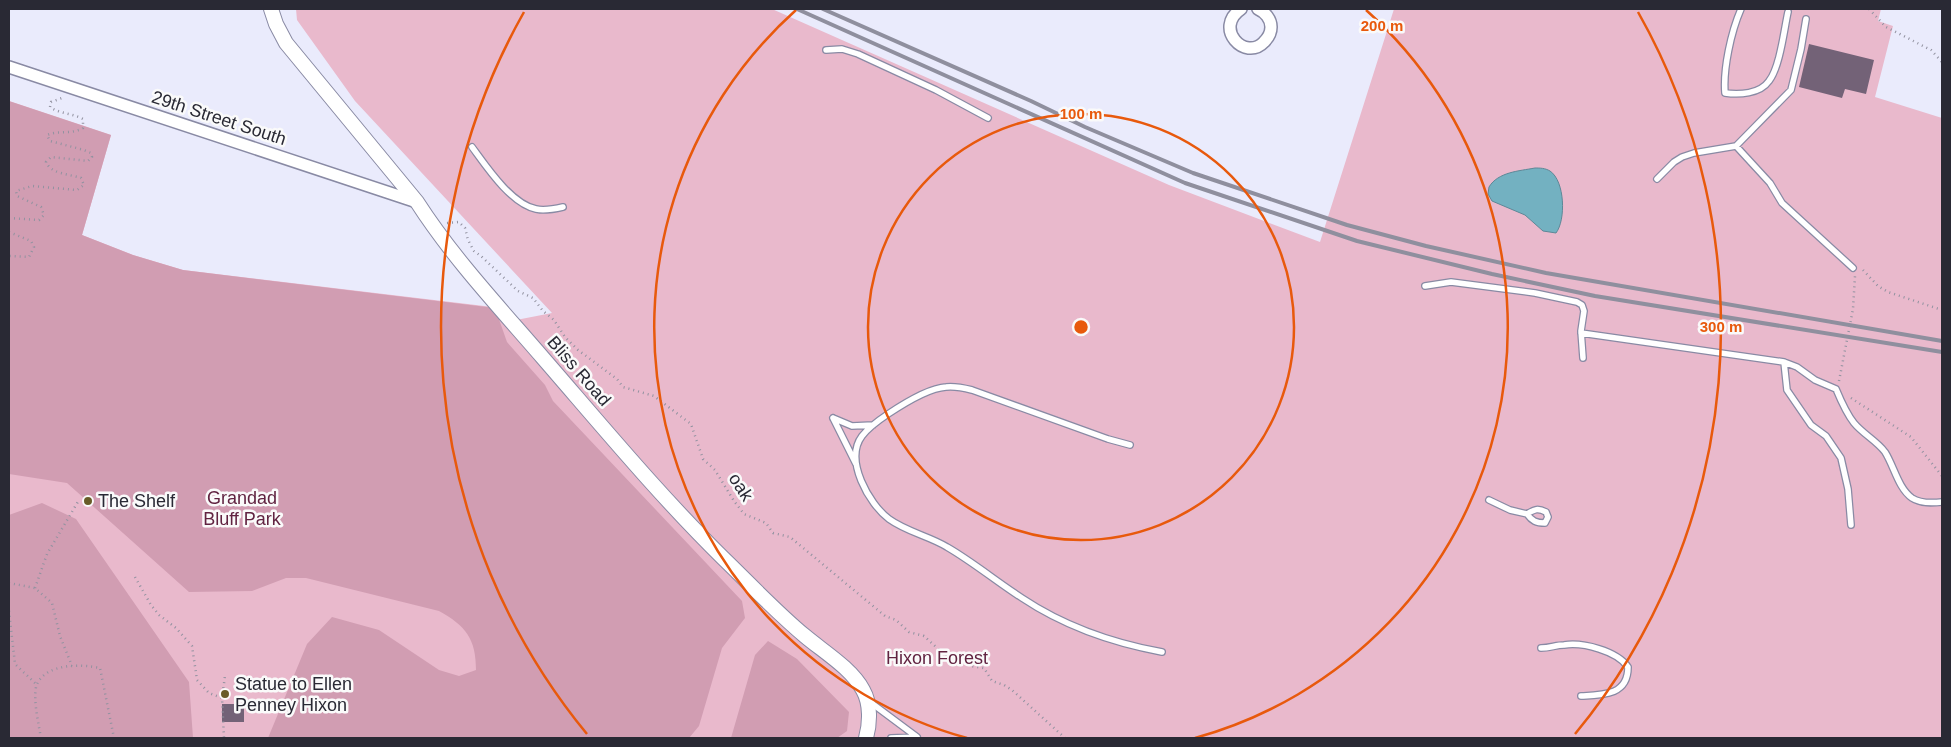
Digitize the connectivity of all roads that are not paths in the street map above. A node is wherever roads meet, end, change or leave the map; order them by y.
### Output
1 (271, 9) edge
2 (1241, 9) edge
3 (1258, 9) edge
4 (1741, 9) edge
5 (1788, 12) dead end
6 (1806, 19) dead end
7 (826, 50) dead end
8 (9, 68) edge
9 (988, 118) dead end
10 (472, 146) dead end
11 (1736, 146) junction
12 (1657, 180) dead end
13 (418, 202) junction
14 (563, 207) dead end
15 (1853, 268) road end
16 (1425, 286) dead end
17 (1580, 333) junction
18 (1583, 358) dead end
19 (1784, 362) junction
20 (874, 425) junction
21 (1130, 445) dead end
22 (857, 466) junction
23 (1489, 500) dead end
24 (1942, 502) edge
25 (1527, 514) dead end
26 (1851, 525) dead end
27 (1541, 648) dead end
28 (1162, 652) dead end
29 (1582, 696) dead end
30 (867, 699) junction
31 (866, 738) edge
32 (891, 738) edge
33 (918, 738) edge

1 - 13 street, Bliss Road
2 - 3 street
4 - 5 lane
6 - 11 lane
7 - 9 lane
8 - 13 street, 29th Street South
10 - 14 lane
11 - 12 lane
11 - 15 lane
13 - 30 street, Bliss Road
16 - 17 lane
17 - 18 lane
17 - 19 lane
19 - 24 lane
19 - 26 lane
20 - 21 lane
20 - 22 lane
20 - 22 lane
22 - 28 lane
23 - 25 lane
27 - 29 lane
30 - 31 street
30 - 33 lane
32 - 33 lane

